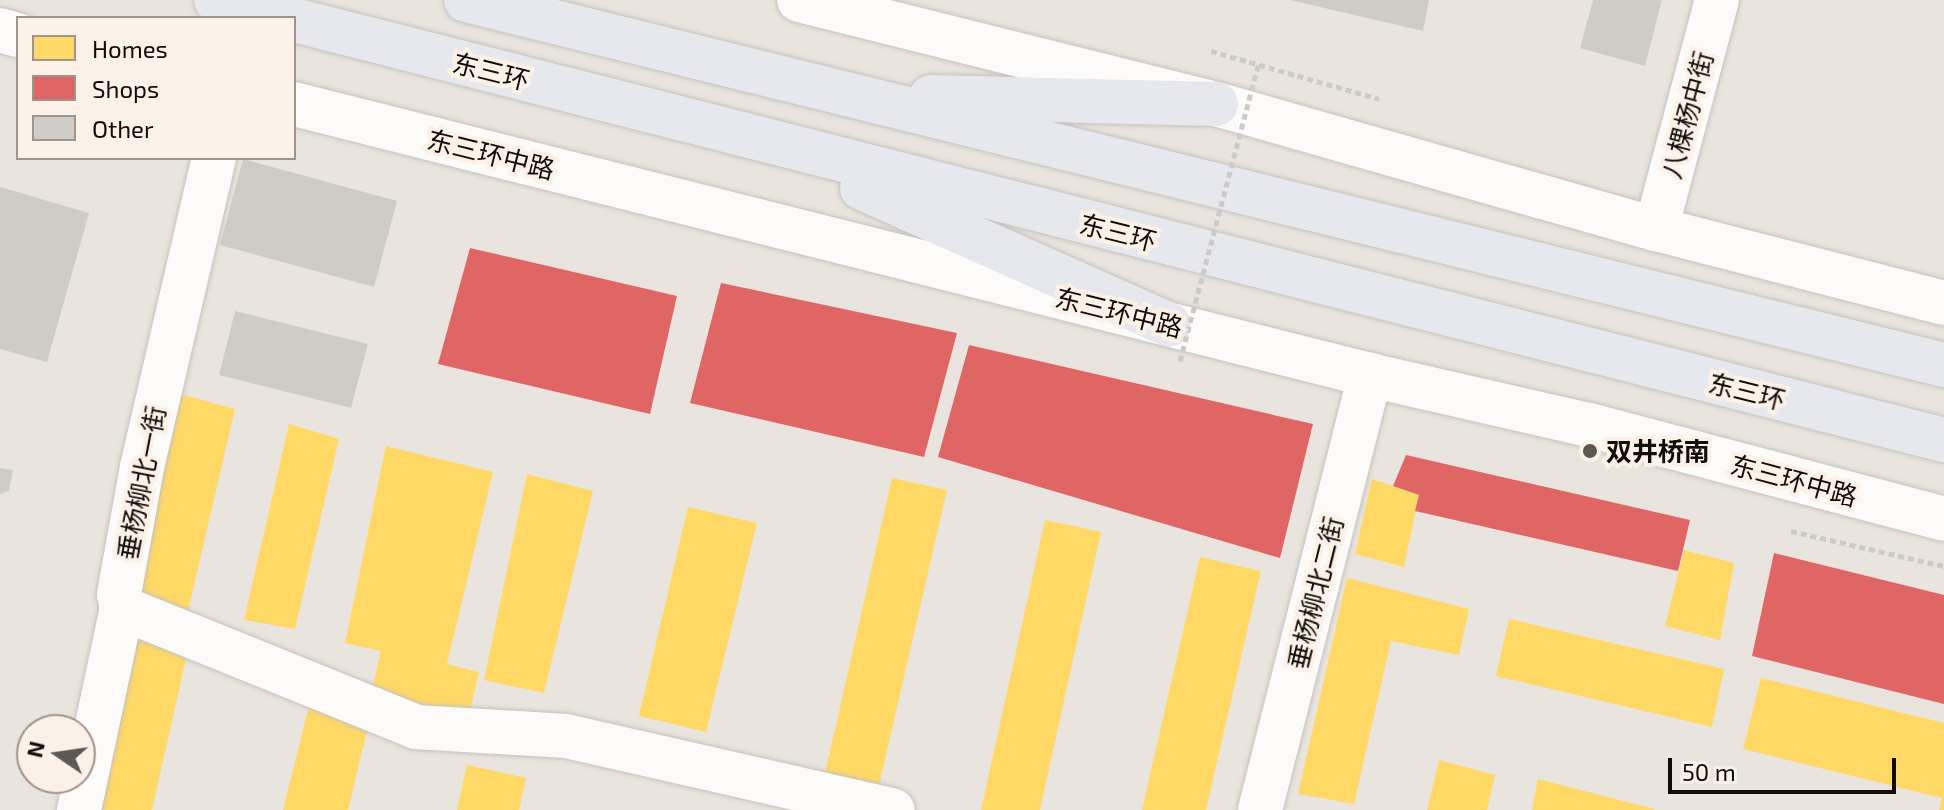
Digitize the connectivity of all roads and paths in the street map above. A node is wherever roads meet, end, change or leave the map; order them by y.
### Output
1 (216, 0) edge
2 (466, 0) edge
3 (799, 0) edge
4 (1717, 0) edge
5 (277, 16) edge
6 (296, 21) edge
7 (1211, 51) dead end
8 (1258, 65) junction
9 (849, 94) junction
10 (1379, 99) dead end
11 (1216, 104) junction
12 (296, 105) edge
13 (746, 137) junction
14 (214, 160) edge
15 (1656, 229) junction
16 (1944, 303) edge
17 (1174, 343) junction
18 (1944, 365) edge
19 (1370, 375) junction
20 (1944, 440) edge
21 (1944, 519) edge
22 (1791, 531) dead end
23 (1944, 566) edge
24 (122, 608) junction
25 (79, 810) edge
26 (893, 810) edge
27 (1260, 810) edge

1 - 5 highway
2 - 9 highway
3 - 11 street
4 - 15 street, 八棵杨中街
6 - 13 highway, 东三环
7 - 8 path
8 - 10 path
8 - 17 path, bridge
9 - 11 highway
9 - 18 highway
11 - 15 street
12 - 17 street, 东三环中路
13 - 17 highway
13 - 20 highway, 东三环
14 - 24 street, 垂杨柳北一街
15 - 16 street
17 - 19 street, 东三环中路
19 - 21 street, 东三环中路
19 - 27 street, 垂杨柳北二街
22 - 23 path
24 - 25 street, 垂杨柳北一街
24 - 26 street

